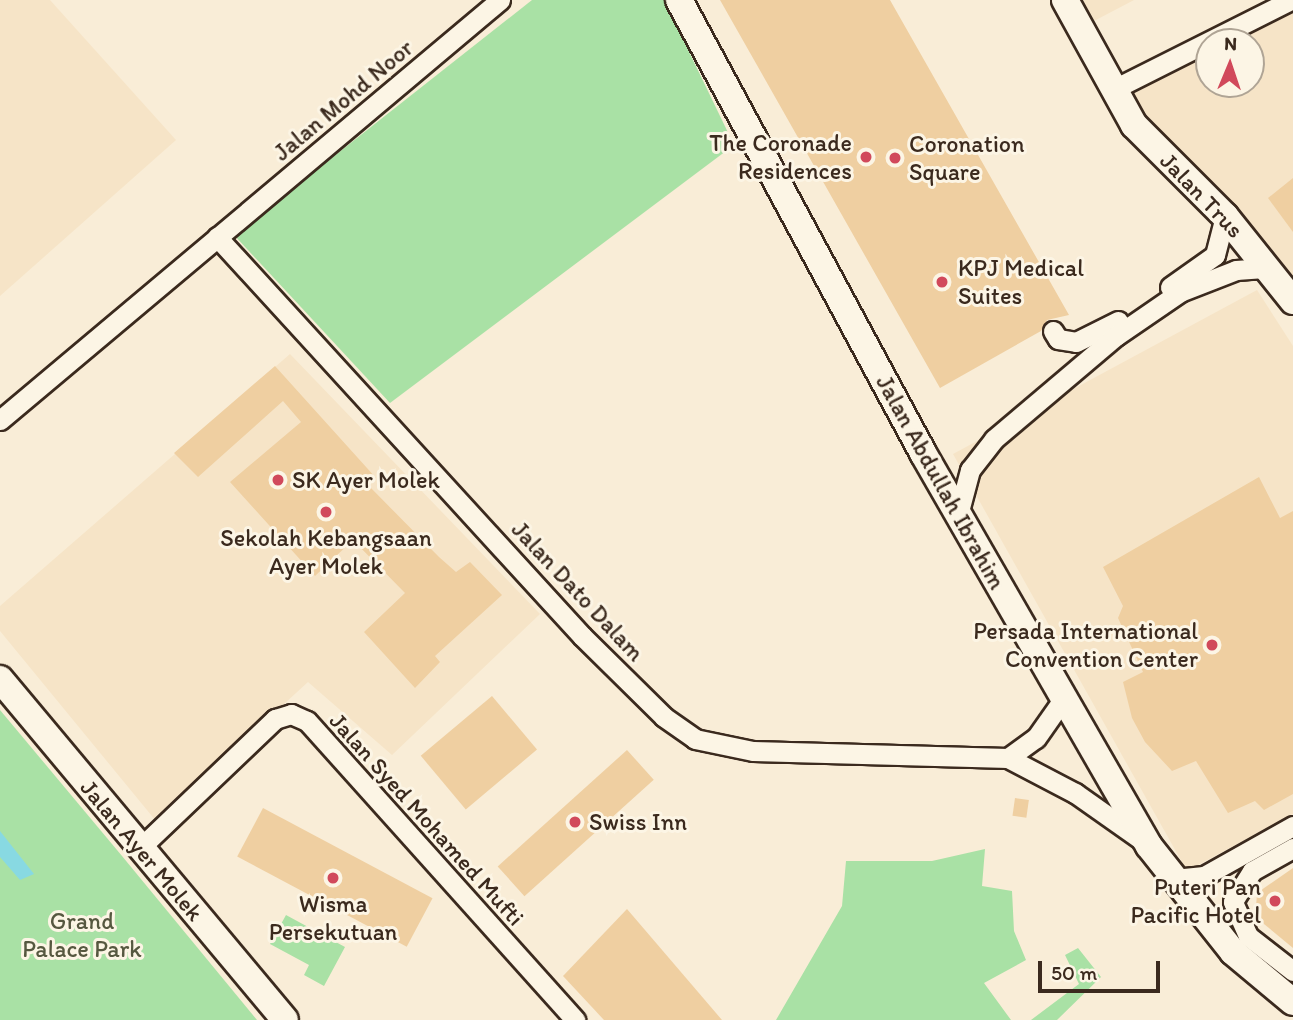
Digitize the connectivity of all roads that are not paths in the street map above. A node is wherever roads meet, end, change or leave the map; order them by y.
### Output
1 (500, 0) edge
2 (679, 0) edge
3 (1065, 0) edge
4 (1291, 0) edge
5 (1112, 90) junction
6 (1225, 216) junction
7 (218, 237) junction
8 (1268, 268) junction
9 (1293, 301) edge
10 (1053, 331) dead end
11 (0, 420) edge
12 (958, 515) junction
13 (0, 678) edge
14 (1064, 698) junction
15 (1008, 758) junction
16 (1293, 826) edge
17 (1149, 846) junction
18 (140, 848) junction
19 (1293, 848) edge
20 (1174, 879) junction
21 (1293, 971) edge
22 (1293, 1002) edge
23 (285, 1020) edge
24 (575, 1020) edge

1 - 7 street, Jalan Mohd Noor
2 - 12 street, Jalan Abdullah Ibrahim
3 - 5 street, Jalan Trus
4 - 5 street
5 - 6 street, Jalan Trus
6 - 8 street, Jalan Trus
6 - 10 street
7 - 11 street, Jalan Mohd Noor
7 - 15 street, Jalan Dato Dalam
8 - 9 street, Jalan Trus
8 - 12 street
12 - 14 street, Jalan Abdullah Ibrahim
13 - 18 street, Jalan Ayer Molek
14 - 15 street
14 - 17 street, Jalan Abdullah Ibrahim
15 - 17 street, Jalan Dato Dalam
16 - 20 street
17 - 20 street, Jalan Abdullah Ibrahim
18 - 23 street, Jalan Ayer Molek
18 - 24 street, Jalan Syed Mohamed Mufti
19 - 21 street
20 - 22 street, Jalan Abdullah Ibrahim

